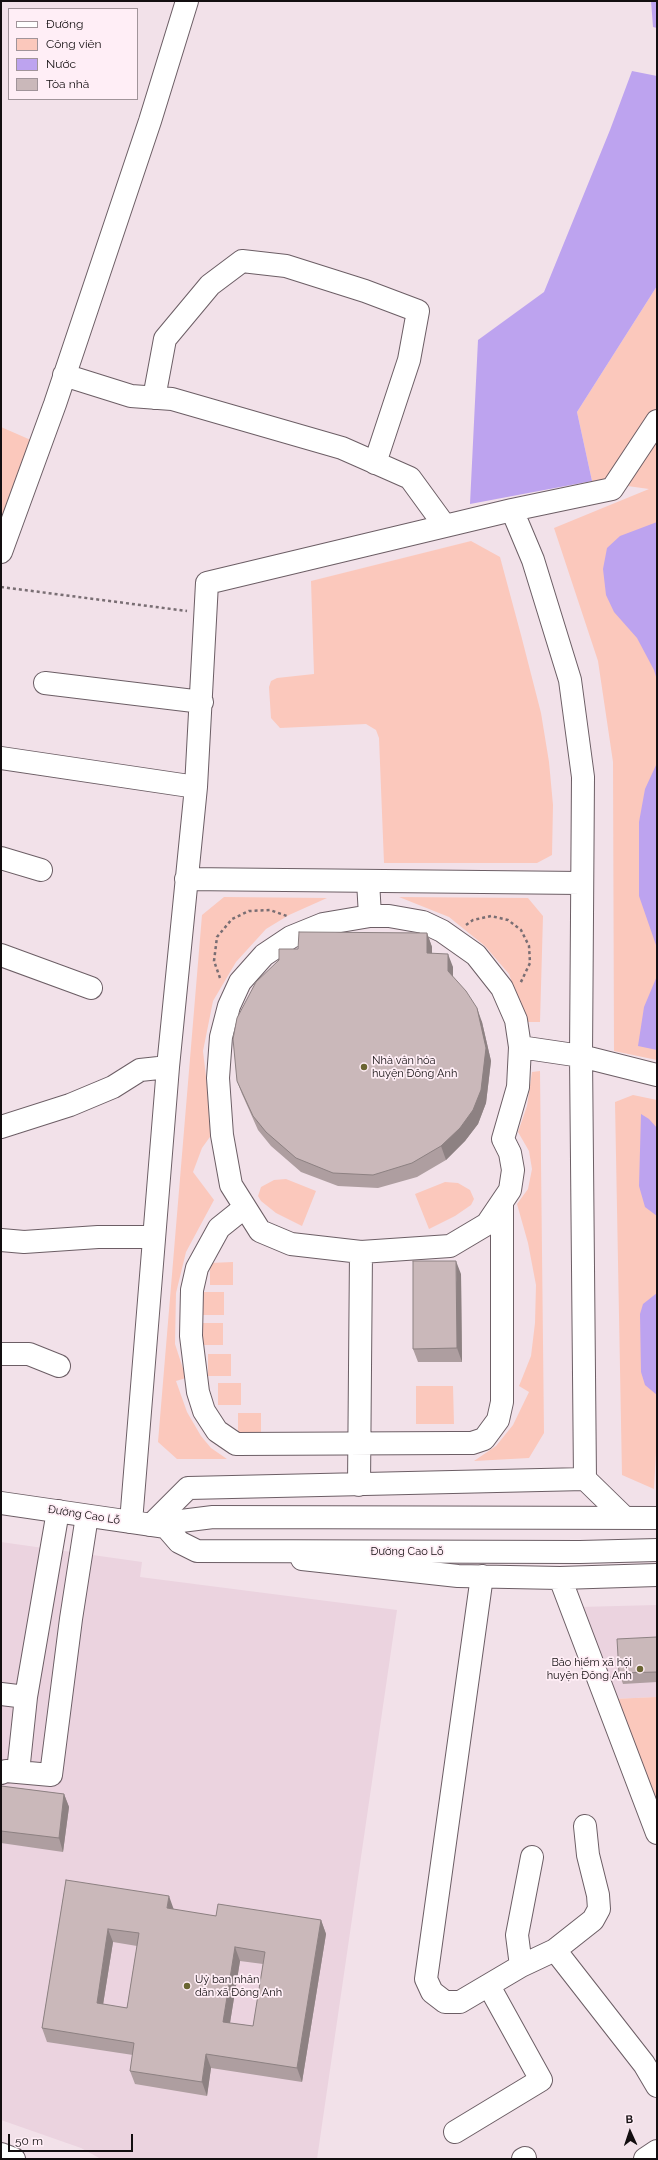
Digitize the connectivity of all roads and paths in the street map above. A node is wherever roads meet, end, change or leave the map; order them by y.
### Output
1 (187, 1) edge
2 (64, 375) junction
3 (154, 398) junction
4 (657, 421) edge
5 (375, 463) junction
6 (512, 510) junction
7 (445, 526) junction
8 (1, 552) edge
9 (1, 587) edge
10 (206, 614) junction
11 (45, 683) dead end
12 (202, 702) junction
13 (1, 758) edge
14 (196, 787) junction
15 (1, 858) edge
16 (40, 870) dead end
17 (186, 879) junction
18 (368, 880) junction
19 (581, 883) junction
20 (287, 916) dead end
21 (370, 916) junction
22 (462, 928) dead end
23 (1, 955) edge
24 (223, 984) dead end
25 (518, 986) dead end
26 (91, 988) dead end
27 (520, 1047) junction
28 (581, 1056) junction
29 (168, 1067) junction
30 (657, 1075) edge
31 (1, 1127) edge
32 (502, 1204) junction
33 (244, 1208) junction
34 (154, 1237) junction
35 (1, 1240) edge
36 (361, 1252) junction
37 (1, 1354) edge
38 (59, 1366) dead end
39 (361, 1444) junction
40 (585, 1479) junction
41 (359, 1485) junction
42 (1, 1503) edge
43 (58, 1511) junction
44 (87, 1516) junction
45 (624, 1517) junction
46 (657, 1518) edge
47 (149, 1525) junction
48 (653, 1550) edge
49 (248, 1552) junction
50 (653, 1575) edge
51 (482, 1576) junction
52 (560, 1578) junction
53 (1, 1694) edge
54 (26, 1697) junction
55 (10, 1772) edge
56 (585, 1826) dead end
57 (657, 1833) edge
58 (532, 1858) dead end
59 (555, 1950) junction
60 (521, 1966) junction
61 (489, 1986) junction
62 (657, 2086) edge
63 (455, 2132) dead end
64 (657, 2151) edge
65 (1, 2154) edge
66 (14, 2159) edge
67 (645, 2159) edge

1 - 2 street
2 - 3 street
2 - 8 street
3 - 5 street
3 - 5 street
4 - 6 street
5 - 7 street
6 - 7 street
6 - 19 street
7 - 10 street
9 - 10 path
10 - 12 street
11 - 12 street
12 - 14 street
13 - 14 street
14 - 17 street
15 - 16 street
17 - 18 street
17 - 29 street
18 - 19 street
18 - 21 street
19 - 28 street
20 - 24 path
21 - 27 street
21 - 33 street
22 - 25 path
23 - 26 street
27 - 28 street
27 - 32 street
28 - 30 street
28 - 40 street
29 - 31 street
29 - 34 street
32 - 36 street
32 - 39 street
33 - 36 street
33 - 39 street
34 - 35 street
34 - 47 street
36 - 39 street
37 - 38 street
39 - 41 street
40 - 41 street
40 - 45 street
41 - 47 street
42 - 43 street, Đường Cao Lỗ
43 - 44 street, Đường Cao Lỗ
43 - 54 street
44 - 47 street, Đường Cao Lỗ
44 - 55 street
45 - 46 street, Đường Cao Lỗ
45 - 47 street, Đường Cao Lỗ
47 - 49 street, Đường Cao Lỗ
48 - 49 street, Đường Cao Lỗ
48 - 50 street
49 - 51 street
50 - 52 street
51 - 52 street
51 - 61 street
52 - 57 street
53 - 54 street
54 - 55 street
56 - 59 street
58 - 60 street
59 - 60 street
59 - 62 street
60 - 61 street
61 - 63 street
64 - 67 street
65 - 66 street

